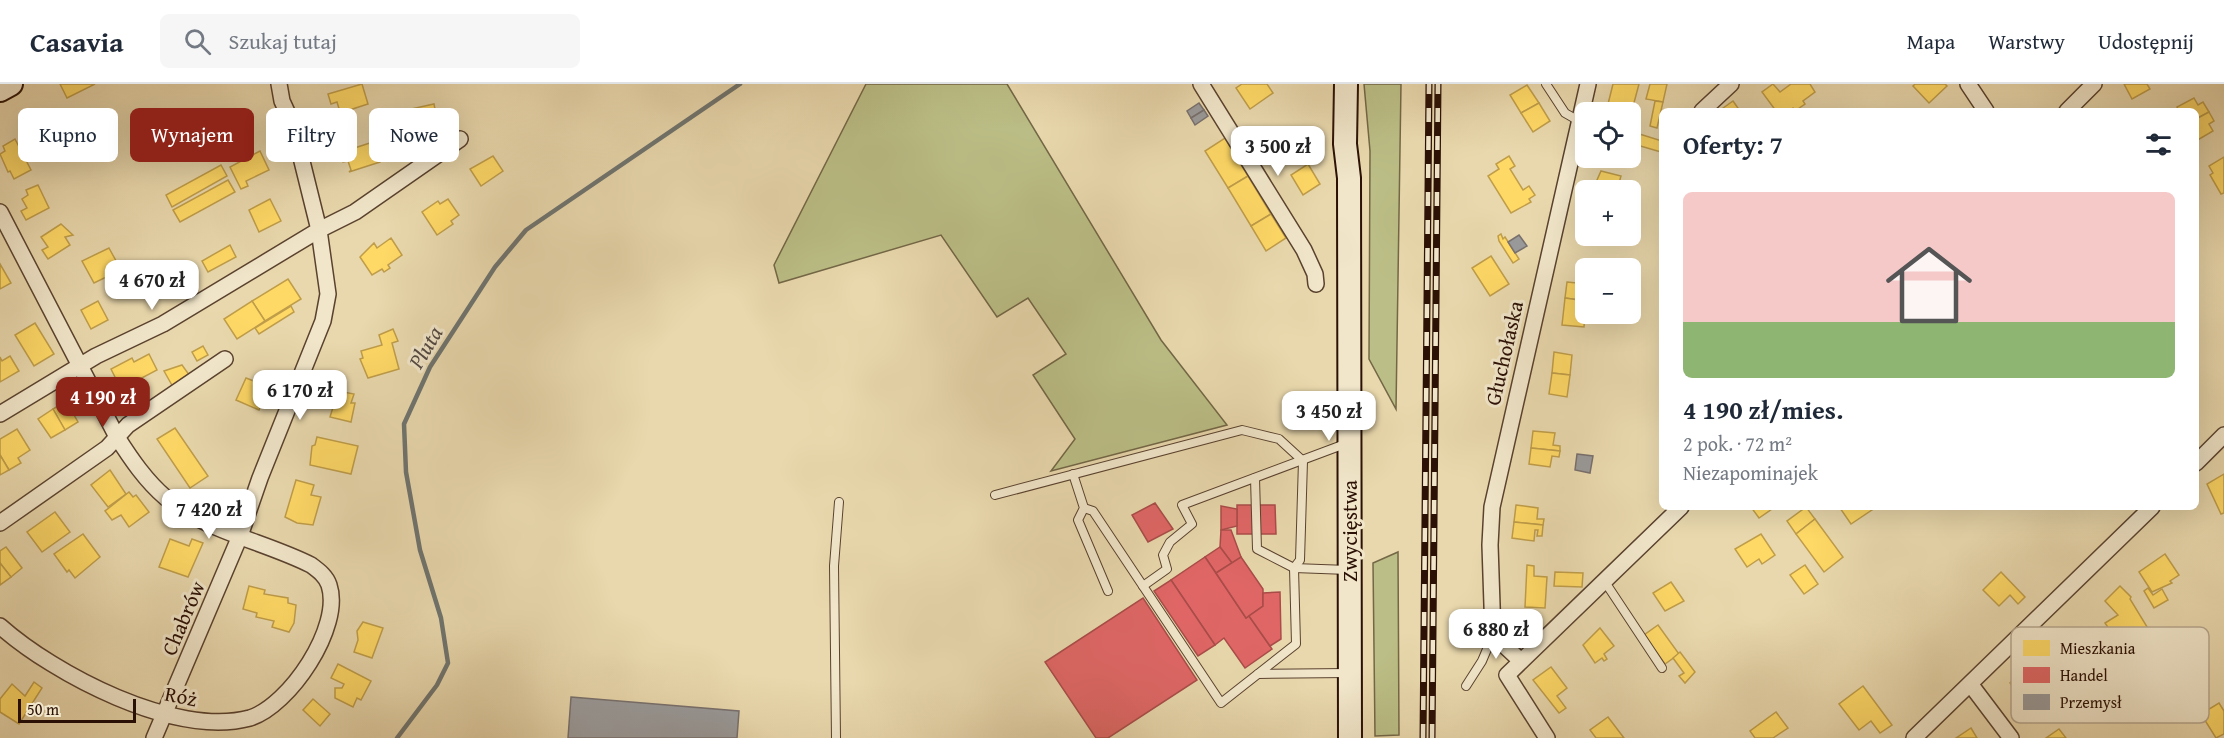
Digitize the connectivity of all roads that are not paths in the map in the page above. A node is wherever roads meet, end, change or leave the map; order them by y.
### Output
1 (11, 84) edge
2 (279, 84) edge
3 (1201, 84) edge
4 (1330, 84) edge
5 (1346, 84) edge
6 (1546, 84) edge
7 (1588, 84) edge
8 (1731, 84) edge
9 (1968, 84) edge
10 (2094, 84) edge
11 (0, 90) edge
12 (1584, 102) edge
13 (1705, 108) edge
14 (1984, 108) edge
15 (2070, 108) edge
16 (1575, 119) edge
17 (460, 139) dead end
18 (1575, 139) edge
19 (1345, 144) junction
20 (0, 212) edge
21 (319, 230) junction
22 (5, 235) edge
23 (1316, 284) dead end
24 (225, 359) dead end
25 (79, 366) junction
26 (0, 414) edge
27 (2224, 435) edge
28 (117, 437) junction
29 (1350, 442) junction
30 (2199, 460) edge
31 (1303, 461) junction
32 (1072, 474) junction
33 (1255, 478) junction
34 (995, 495) dead end
35 (839, 502) dead end
36 (1084, 508) junction
37 (1678, 510) edge
38 (2149, 510) edge
39 (0, 523) edge
40 (240, 536) junction
41 (1294, 568) junction
42 (1349, 570) junction
43 (1605, 582) junction
44 (1143, 586) junction
45 (1108, 591) dead end
46 (0, 626) edge
47 (2030, 627) edge
48 (1493, 635) junction
49 (2011, 646) edge
50 (1521, 661) junction
51 (1662, 668) dead end
52 (1349, 673) junction
53 (1258, 674) junction
54 (1971, 685) junction
55 (1466, 686) dead end
56 (164, 716) junction
57 (154, 738) edge
58 (836, 738) edge
59 (1350, 738) edge
60 (1547, 738) edge
61 (1914, 738) edge
62 (2011, 738) edge

1 - 11 main road
2 - 21 street, Chabrów
3 - 23 street
4 - 19 main road, Zwycięstwa
5 - 19 main road, Zwycięstwa
6 - 16 lane
7 - 12 street, Głuchołaska
8 - 13 street
9 - 14 street
10 - 15 street
17 - 21 street
18 - 48 street, Głuchołaska
19 - 29 main road, Zwycięstwa
20 - 22 street, Róż
21 - 25 street
21 - 40 street, Chabrów
22 - 25 street, Róż
24 - 28 street
25 - 26 street
25 - 28 street, Róż
27 - 30 street
28 - 39 street
28 - 40 street, Róż
29 - 31 lane
29 - 42 main road, Zwycięstwa
31 - 32 lane
31 - 33 lane
31 - 41 lane
32 - 34 lane
32 - 36 lane
33 - 41 lane
33 - 44 lane
35 - 58 lane
36 - 44 lane
36 - 45 lane
37 - 43 street
38 - 47 street
40 - 56 street, Chabrów
40 - 56 street, Róż
41 - 42 lane
41 - 53 lane
42 - 52 main road, Zwycięstwa
43 - 50 street
43 - 51 lane
44 - 53 lane
46 - 56 street, Róż
48 - 50 street
48 - 55 lane
49 - 54 street
50 - 60 street
52 - 53 lane
52 - 59 main road, Zwycięstwa
54 - 61 street
54 - 62 street
56 - 57 street, Chabrów

